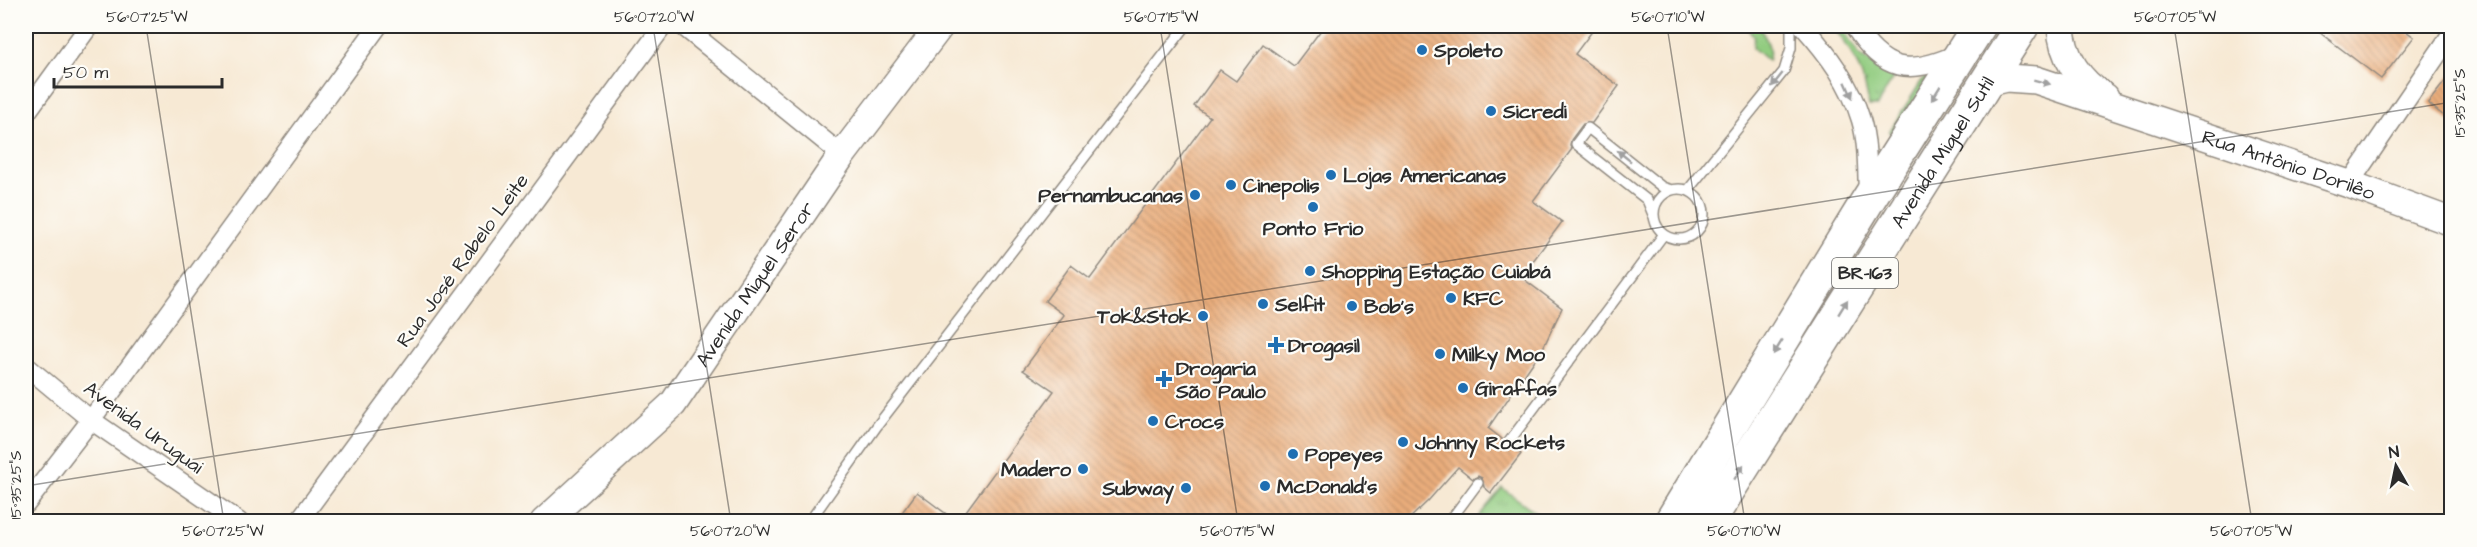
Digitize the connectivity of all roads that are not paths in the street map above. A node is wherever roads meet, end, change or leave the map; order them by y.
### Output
1 (88, 26) edge
2 (378, 26) edge
3 (663, 26) edge
4 (683, 26) edge
5 (939, 26) edge
6 (1186, 26) edge
7 (1791, 26) edge
8 (1803, 26) edge
9 (1854, 26) edge
10 (2022, 26) edge
11 (2061, 26) edge
12 (2451, 33) edge
13 (1970, 39) edge
14 (1985, 83) junction
15 (2125, 108) junction
16 (26, 113) edge
17 (842, 155) junction
18 (2349, 184) junction
19 (1672, 190) junction
20 (1688, 190) junction
21 (1868, 200) junction
22 (1654, 217) junction
23 (2451, 222) edge
24 (1664, 234) junction
25 (26, 366) edge
26 (91, 420) junction
27 (1508, 444) dead end
28 (1478, 483) dead end
29 (26, 504) edge
30 (238, 522) edge
31 (298, 522) edge
32 (544, 522) edge
33 (809, 522) edge
34 (1449, 522) edge
35 (1671, 522) edge
36 (1708, 522) edge

1 - 16 street
2 - 26 street
3 - 31 street, Rua José Rabelo Leite
4 - 17 street
5 - 17 street, Avenida Miguel Seror
6 - 33 lane
7 -> 20 lane
8 -> 21 street
9 - 13 street
10 - 14 highway, Avenida Miguel Sutil / BR-163
11 - 15 street, Rua Antônio Dorilêo
12 - 18 street
13 -> 21 highway, Avenida Miguel Sutil / BR-163
14 -> 15 street, Rua Antônio Dorilêo
36 -> 14 highway, Avenida Miguel Sutil / BR-163
15 - 18 street, Rua Antônio Dorilêo
17 - 32 street, Avenida Miguel Seror
18 - 23 street, Rua Antônio Dorilêo
19 - 20 lane
19 - 22 lane
19 -> 22 lane
20 - 24 lane
21 -> 35 highway, Avenida Miguel Sutil / BR-163
22 - 24 lane
24 - 27 lane
25 - 26 street, Avenida Uruguai
26 - 29 street
26 - 30 street, Avenida Uruguai
28 - 34 lane

